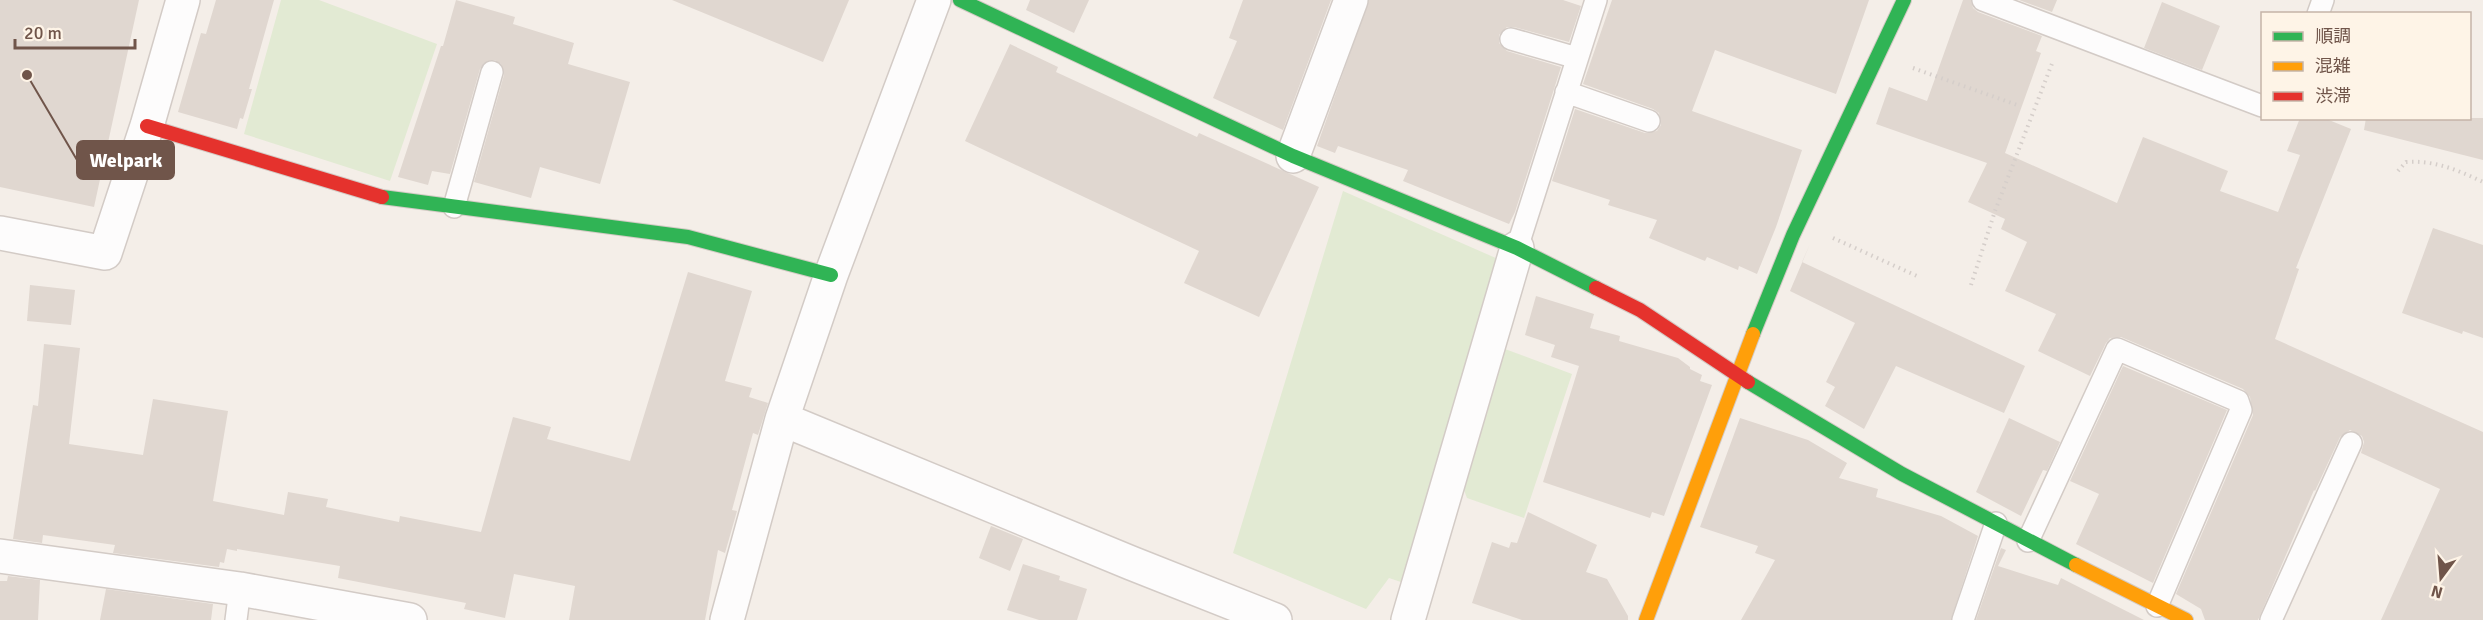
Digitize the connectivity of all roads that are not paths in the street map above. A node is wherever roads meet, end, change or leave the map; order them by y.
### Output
1 (183, 0) edge
2 (934, 0) edge
3 (960, 0) edge
4 (1351, 0) edge
5 (1596, 0) edge
6 (1904, 0) edge
7 (1983, 0) edge
8 (1511, 39) dead end
9 (1577, 58) junction
10 (492, 72) dead end
11 (1566, 92) junction
12 (2261, 106) edge
13 (1649, 121) dead end
14 (147, 126) junction
15 (1293, 156) junction
16 (454, 207) junction
17 (0, 234) edge
18 (1517, 248) junction
19 (831, 275) junction
20 (1736, 375) junction
21 (782, 419) junction
22 (2351, 443) dead end
23 (1996, 523) junction
24 (2028, 541) junction
25 (0, 556) edge
26 (238, 605) edge
27 (2157, 606) junction
28 (410, 620) edge
29 (727, 620) edge
30 (1275, 620) edge
31 (1408, 620) edge
32 (1646, 620) edge
33 (1963, 620) edge
34 (2186, 620) edge
35 (2271, 620) edge

1 - 14 street
2 - 19 street
3 - 15 street
4 - 15 street
5 - 9 lane
6 - 20 street
7 - 12 lane
8 - 9 lane
9 - 11 lane
10 - 16 lane
11 - 13 lane
11 - 18 lane
14 - 16 street
14 - 17 street
15 - 18 street
16 - 19 street
18 - 20 street
18 - 31 street
19 - 21 street
20 - 23 street
20 - 32 street
21 - 29 street
21 - 30 street
22 - 35 lane
23 - 24 street
23 - 33 lane
24 - 27 street
24 - 27 lane
25 - 26 street
26 - 28 street
27 - 34 street

